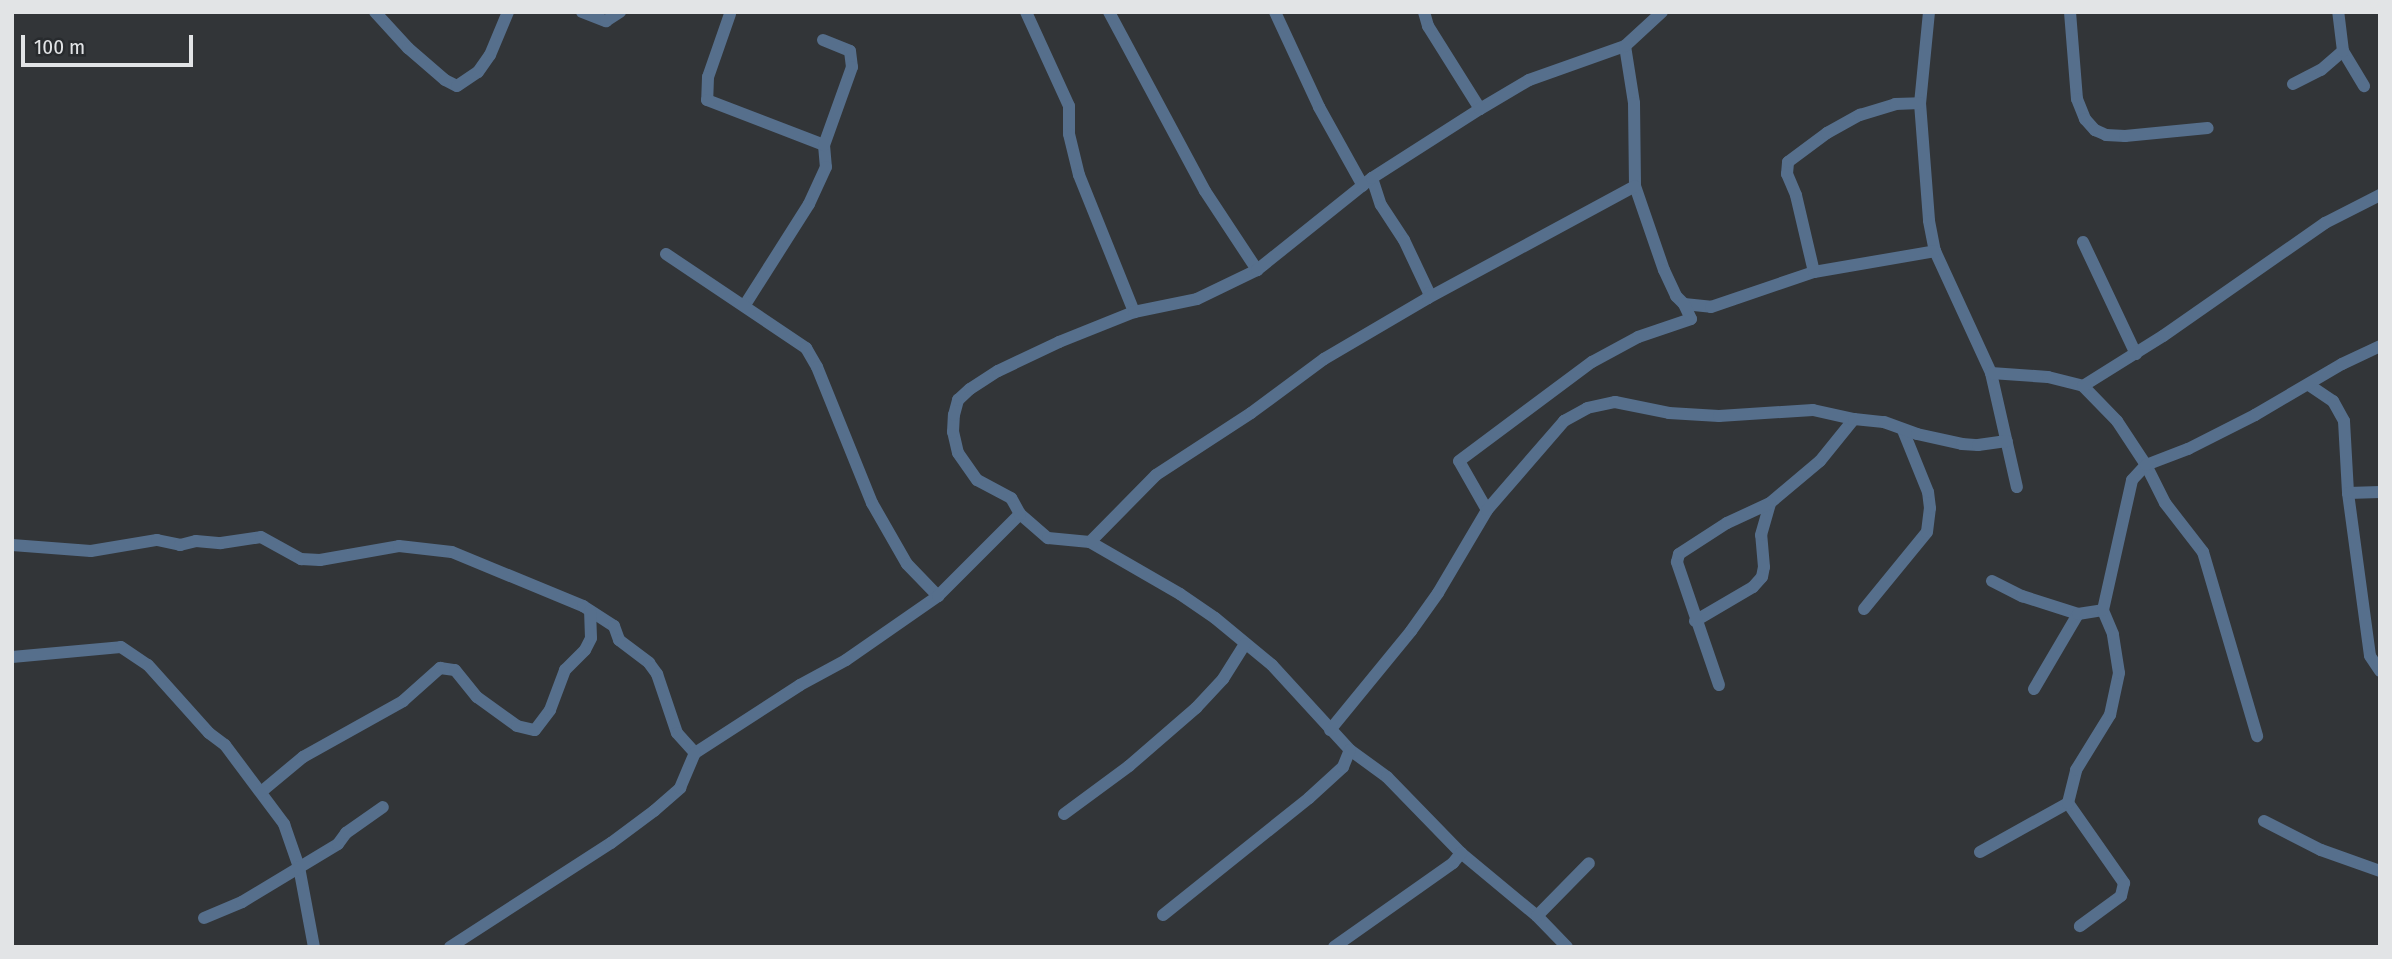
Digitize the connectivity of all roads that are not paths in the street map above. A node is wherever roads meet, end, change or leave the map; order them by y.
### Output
1 (375, 12) edge
2 (508, 12) edge
3 (582, 12) edge
4 (620, 12) edge
5 (1026, 12) edge
6 (1109, 12) edge
7 (1275, 12) edge
8 (1424, 12) edge
9 (1662, 12) edge
10 (1929, 12) edge
11 (2070, 12) edge
12 (2338, 12) edge
13 (730, 14) dead end
14 (823, 40) dead end
15 (1625, 46) junction
16 (2343, 51) junction
17 (2293, 84) dead end
18 (2364, 86) dead end
19 (1920, 103) junction
20 (1480, 109) junction
21 (2208, 128) dead end
22 (824, 145) junction
23 (1368, 182) junction
24 (1635, 186) junction
25 (2380, 195) edge
26 (2083, 242) dead end
27 (1935, 251) junction
28 (666, 254) dead end
29 (1257, 270) junction
30 (1814, 272) junction
31 (1428, 298) junction
32 (1684, 304) junction
33 (745, 305) junction
34 (1134, 312) junction
35 (2380, 346) edge
36 (2136, 354) junction
37 (1991, 373) junction
38 (2309, 384) junction
39 (2082, 386) junction
40 (1854, 419) junction
41 (1903, 430) junction
42 (2007, 441) junction
43 (2146, 465) junction
44 (2017, 488) dead end
45 (2380, 492) edge
46 (2348, 493) junction
47 (1770, 503) junction
48 (1488, 510) junction
49 (1020, 514) junction
50 (1090, 542) junction
51 (12, 545) edge
52 (1993, 581) dead end
53 (938, 596) junction
54 (1864, 608) dead end
55 (2103, 610) junction
56 (590, 611) junction
57 (2078, 614) junction
58 (1695, 621) junction
59 (1245, 644) junction
60 (12, 657) edge
61 (2380, 671) edge
62 (1719, 685) dead end
63 (2034, 689) dead end
64 (1330, 730) junction
65 (2258, 736) dead end
66 (1350, 750) junction
67 (695, 753) junction
68 (261, 792) junction
69 (2067, 803) junction
70 (383, 807) dead end
71 (1064, 814) dead end
72 (2264, 821) dead end
73 (1980, 852) dead end
74 (1461, 853) junction
75 (1589, 863) dead end
76 (299, 867) junction
77 (2380, 871) edge
78 (1163, 915) dead end
79 (1537, 916) junction
80 (204, 918) dead end
81 (2080, 926) dead end
82 (314, 947) edge
83 (450, 947) edge
84 (1334, 947) edge
85 (1567, 947) edge

1 - 2 street
3 - 4 street
5 - 34 street
6 - 29 street
7 - 23 street
8 - 20 street
9 - 15 street
10 - 19 street
11 - 21 street
12 - 16 street
13 - 22 street
14 - 22 street
15 - 20 street
15 - 24 street
16 - 17 street
16 - 18 street
19 - 27 street
19 - 30 street
20 - 23 street
22 - 33 street
23 - 29 street
23 - 31 street
24 - 31 street
24 - 32 street
25 - 36 street
26 - 36 street
27 - 30 street
27 - 37 street
28 - 33 street
29 - 34 street
30 - 32 street
31 - 50 street
32 - 48 street
33 - 53 street
34 - 49 street
35 - 38 street
36 - 39 street
37 - 39 street
37 - 42 street
38 - 43 street
38 - 46 street
39 - 43 street
40 - 41 street
40 - 47 street
40 - 48 street
41 - 42 street
41 - 54 street
42 - 44 street
43 - 55 street
43 - 65 street
45 - 46 street
46 - 61 street
47 - 58 street
47 - 58 street
48 - 64 street
49 - 50 street
49 - 53 street
50 - 59 street
51 - 56 street
52 - 57 street
53 - 67 street
55 - 57 street
55 - 69 street
56 - 67 street
56 - 68 street
57 - 63 street
58 - 62 street
59 - 64 street
59 - 71 street
60 - 68 street
64 - 66 street
66 - 74 street
66 - 78 street
67 - 83 street
68 - 76 street
69 - 73 street
69 - 81 street
70 - 76 street
72 - 77 street
74 - 79 street
74 - 84 street
75 - 79 street
76 - 80 street
76 - 82 street
79 - 85 street

